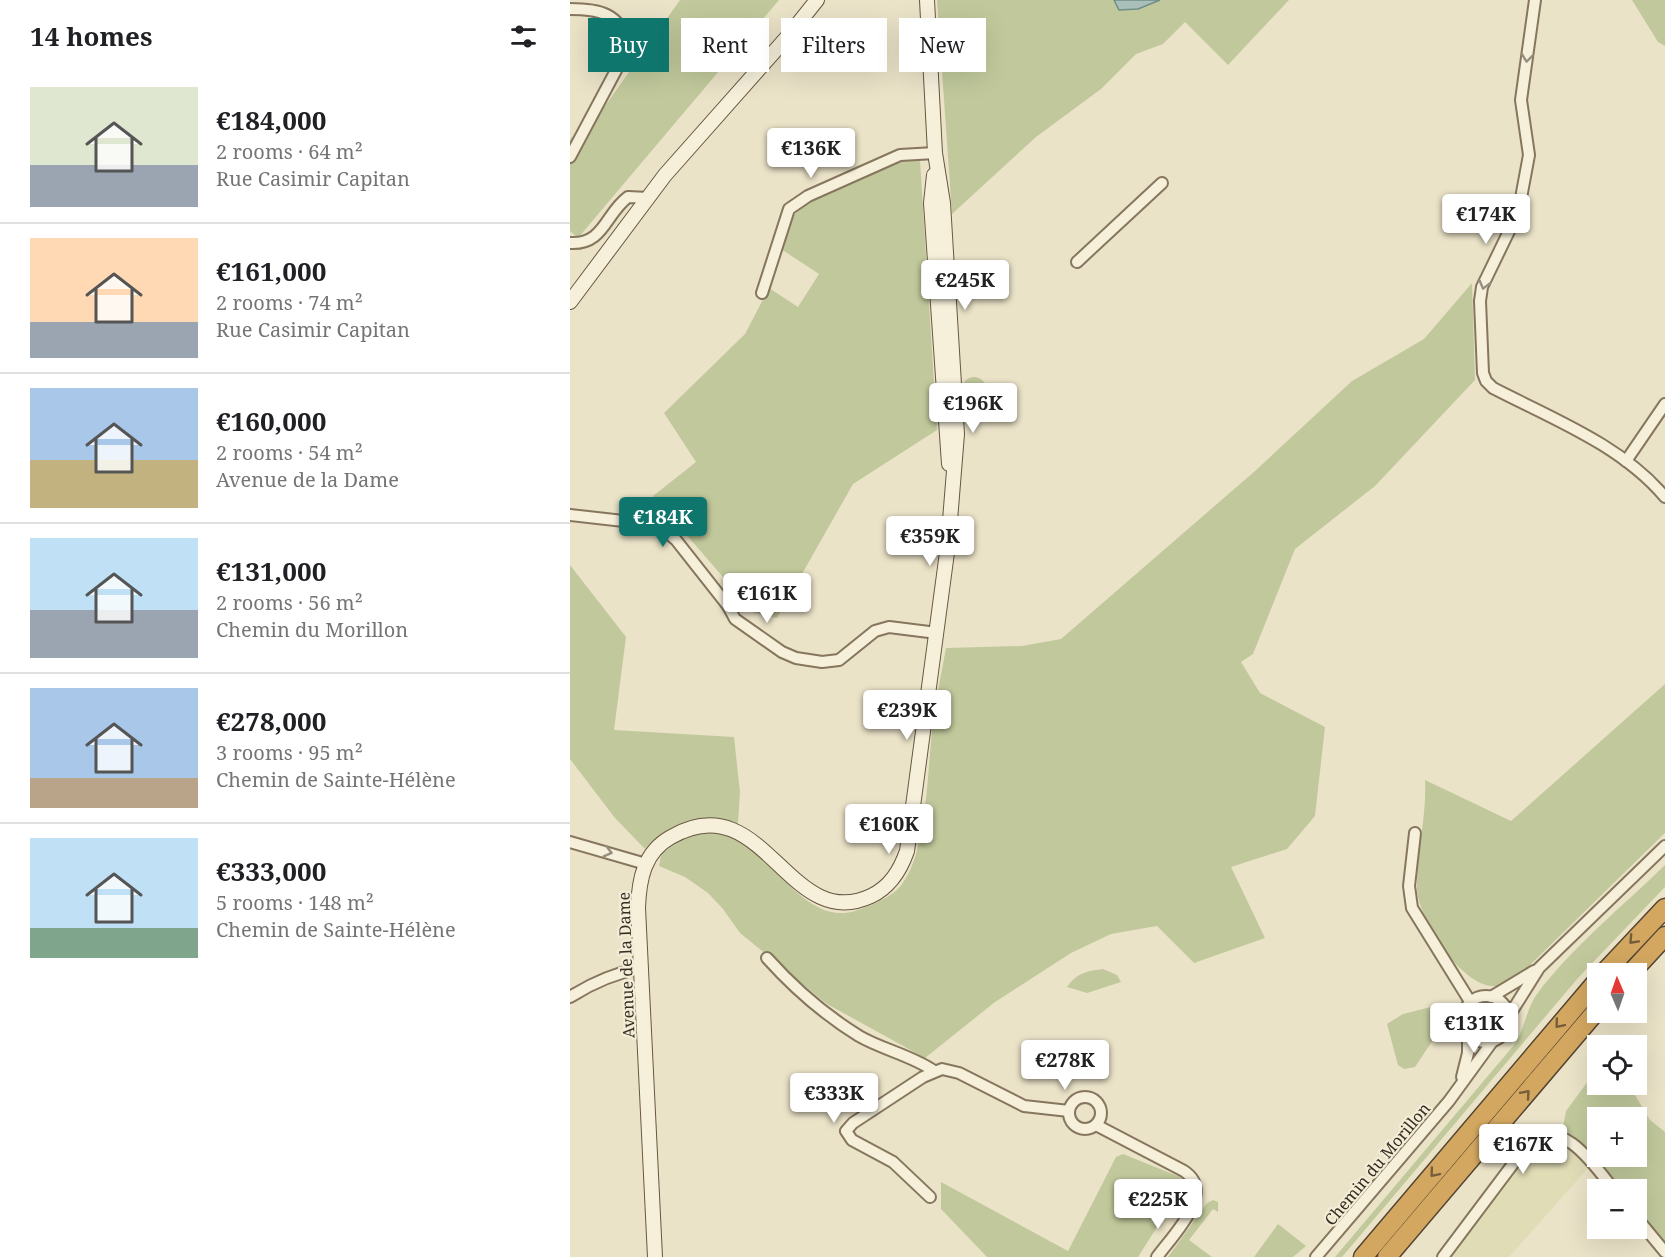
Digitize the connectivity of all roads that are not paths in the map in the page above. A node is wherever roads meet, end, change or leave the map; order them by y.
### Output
1 (817, 0) edge
2 (927, 0) edge
3 (1536, 0) edge
4 (570, 9) edge
5 (935, 153) junction
6 (570, 158) edge
7 (1162, 183) dead end
8 (648, 198) junction
9 (570, 243) edge
10 (1077, 262) dead end
11 (762, 293) dead end
12 (570, 302) edge
13 (1665, 404) edge
14 (1626, 461) junction
15 (1665, 497) edge
16 (570, 515) edge
17 (937, 633) junction
18 (1415, 833) dead end
19 (570, 842) edge
20 (1665, 846) edge
21 (646, 864) junction
22 (1665, 908) edge
23 (1665, 936) edge
24 (767, 958) dead end
25 (1613, 963) edge
26 (1640, 963) edge
27 (641, 968) junction
28 (1539, 968) junction
29 (1587, 993) edge
30 (570, 997) edge
31 (1491, 997) junction
32 (1471, 1003) junction
33 (1509, 1016) junction
34 (1587, 1022) edge
35 (1468, 1033) junction
36 (1492, 1042) junction
37 (934, 1071) junction
38 (1458, 1088) junction
39 (1070, 1111) junction
40 (1096, 1125) junction
41 (1604, 1179) edge
42 (930, 1197) dead end
43 (1647, 1230) edge
44 (1665, 1252) edge
45 (656, 1257) edge
46 (1157, 1257) edge
47 (1316, 1257) edge
48 (1363, 1257) edge
49 (1387, 1257) edge
50 (1443, 1257) edge

1 - 8 main road
2 - 5 main road
3 -> 14 street
4 - 6 street
5 - 11 street
5 - 17 main road
7 - 10 street
8 - 9 street
8 - 12 main road
13 - 14 street
14 - 15 street
16 - 17 street
17 - 21 main road
18 - 32 street
19 -> 21 street
20 - 28 street
21 - 27 main road, Avenue de la Dame
22 -> 25 highway
23 - 26 highway
24 - 37 street
27 - 30 street
27 - 45 main road, Avenue de la Dame
28 - 31 street
28 - 33 street
29 -> 48 highway
31 - 32 street
31 - 33 street
32 - 35 street
33 - 36 street
49 -> 34 highway
35 - 36 street
35 - 38 street, Chemin du Morillon
36 - 38 street, Chemin du Morillon
37 - 39 street
37 - 42 street
38 - 47 street, Chemin du Morillon
39 - 40 street
39 - 40 street
40 - 46 street
41 - 50 street
43 - 44 street

